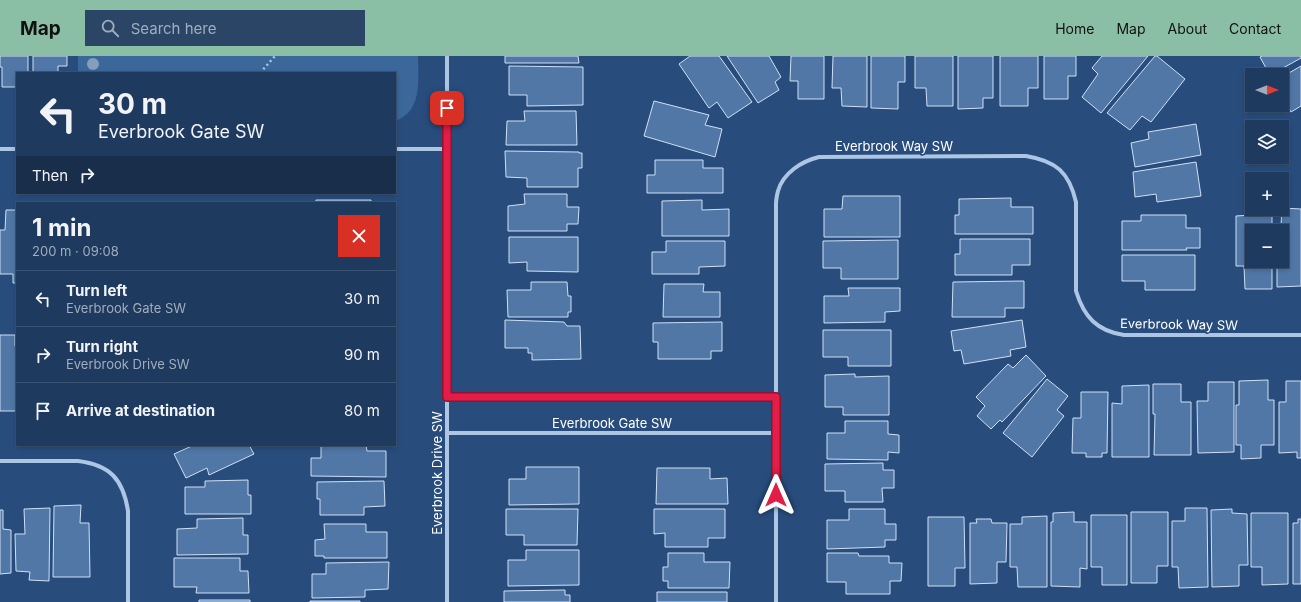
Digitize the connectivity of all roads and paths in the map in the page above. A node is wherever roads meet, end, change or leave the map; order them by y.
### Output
1 (275, 56) edge
2 (447, 56) edge
3 (261, 72) edge
4 (447, 148) junction
5 (0, 149) edge
6 (16, 149) edge
7 (396, 149) edge
8 (1301, 335) edge
9 (447, 397) junction
10 (776, 397) junction
11 (447, 433) junction
12 (777, 433) junction
13 (0, 461) edge
14 (128, 602) edge
15 (447, 602) edge
16 (776, 602) edge

1 - 3 path
2 - 4 street, Everbrook Drive SW
4 - 7 street
4 - 9 street, Everbrook Drive SW
5 - 6 street
8 - 10 street, Everbrook Way SW
9 - 10 street, Everbrook Gate SW
9 - 11 street, Everbrook Drive SW
10 - 12 street, Everbrook Way SW
11 - 12 street, Everbrook Gate SW
11 - 15 street, Everbrook Drive SW
12 - 16 street, Everbrook Way SW
13 - 14 street

